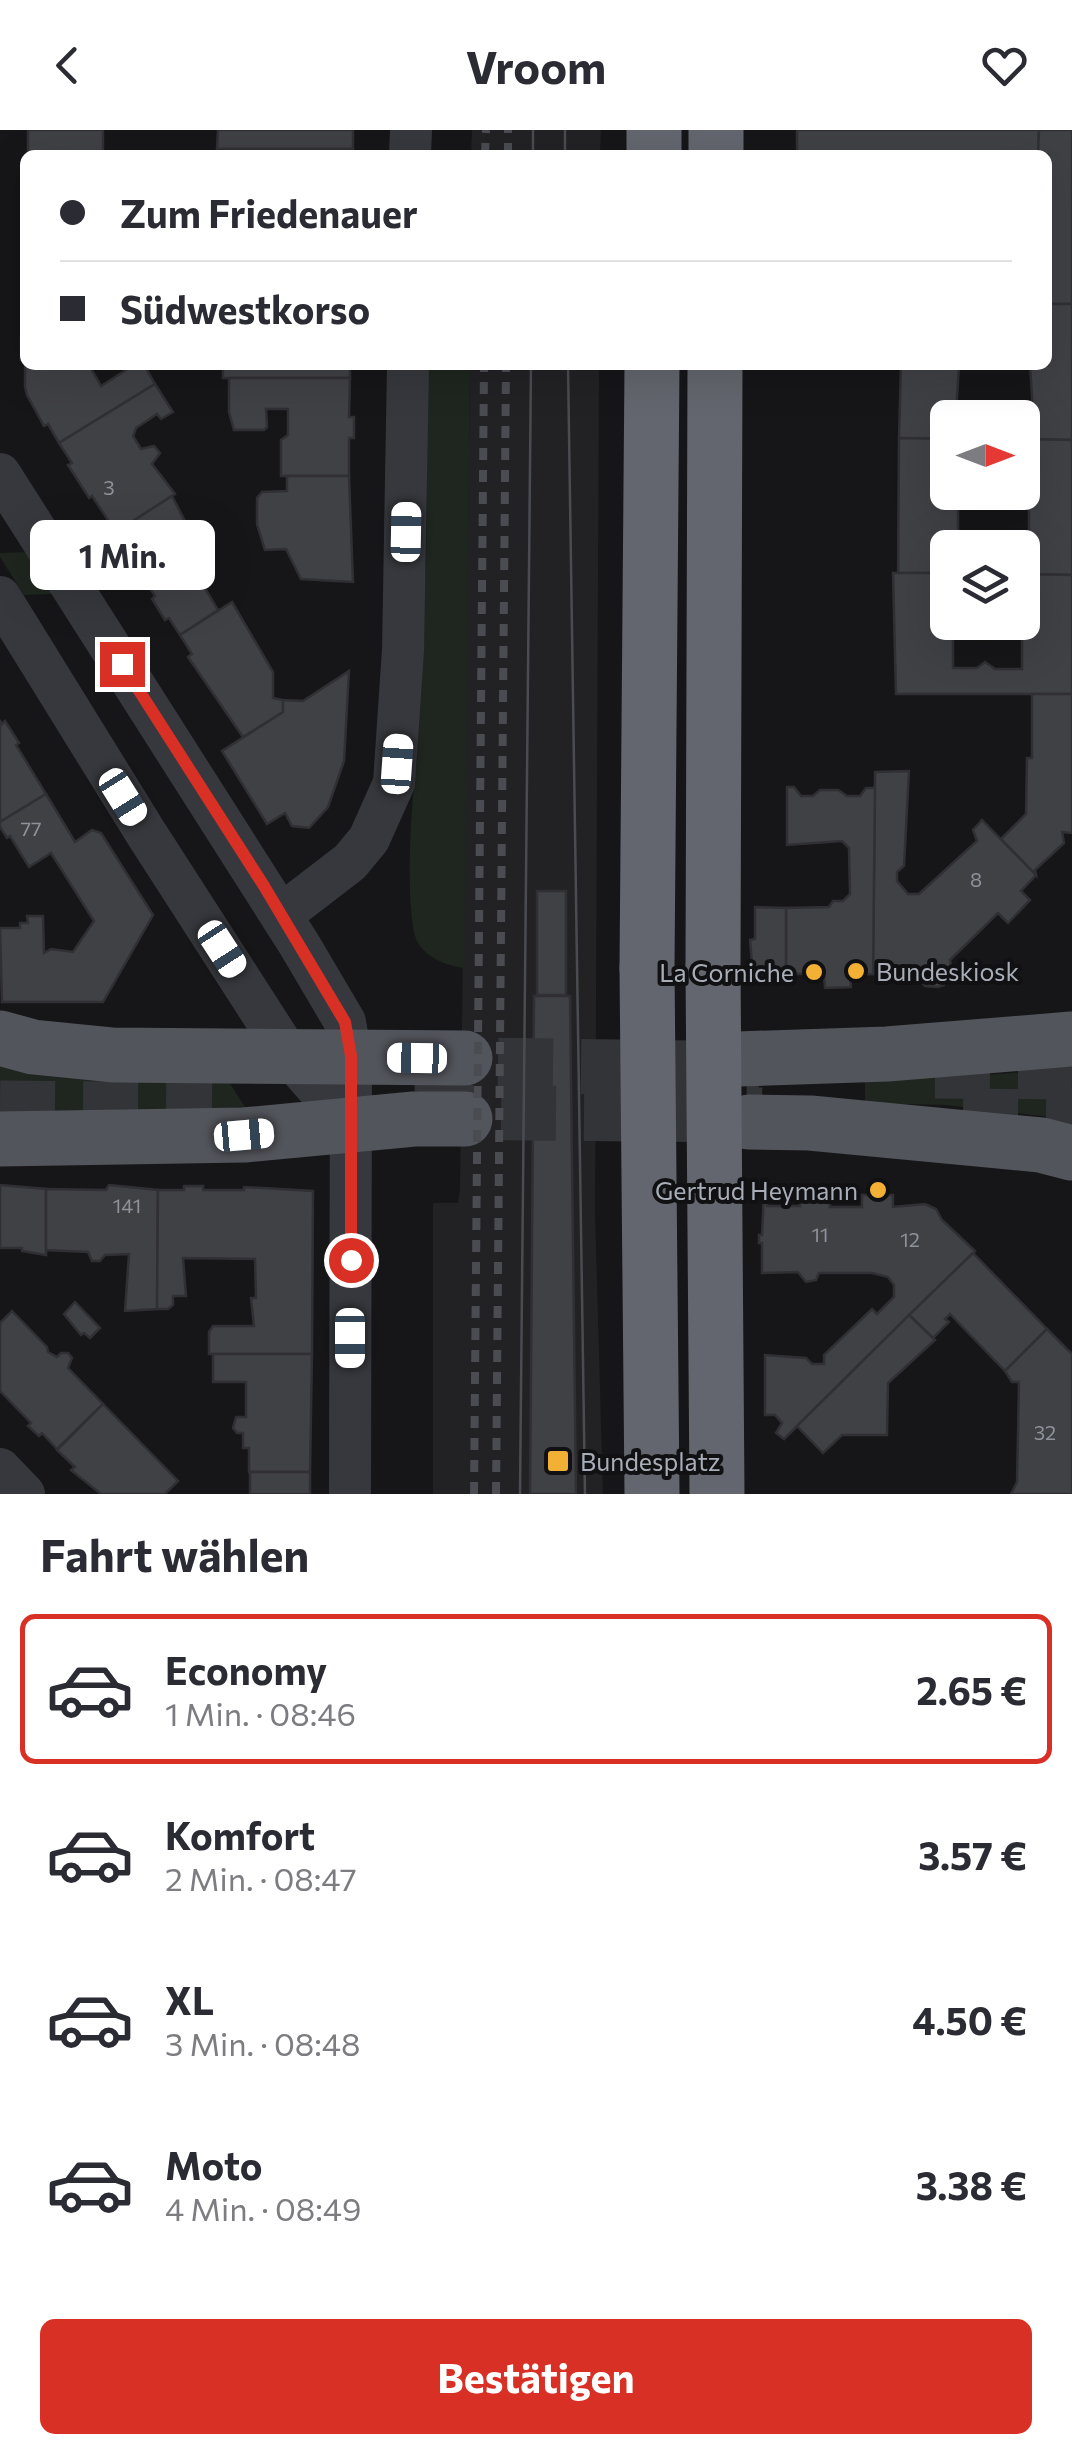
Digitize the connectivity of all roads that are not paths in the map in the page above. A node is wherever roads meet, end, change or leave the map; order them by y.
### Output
1 (408, 370) edge
2 (652, 370) edge
3 (715, 370) edge
4 (0, 474) edge
5 (0, 597) edge
6 (282, 914) junction
7 (0, 1038) edge
8 (1072, 1039) edge
9 (290, 1056) junction
10 (351, 1056) junction
11 (465, 1058) tunnel mouth
12 (738, 1059) tunnel mouth
13 (465, 1119) tunnel mouth
14 (748, 1122) tunnel mouth
15 (350, 1125) junction
16 (0, 1139) edge
17 (1072, 1153) edge
18 (0, 1469) edge
19 (24, 1494) edge
20 (350, 1494) edge
21 (652, 1494) edge
22 (717, 1494) edge

1 - 6 street
2 - 21 highway, bridge
3 - 22 highway, bridge
4 - 6 street
5 - 9 street
6 - 10 street
7 - 9 main road
8 - 12 main road
9 - 10 main road
9 - 15 street
10 - 11 main road
10 - 15 street
13 - 15 main road
14 - 17 main road
15 - 16 main road
15 - 20 street
18 - 19 street

